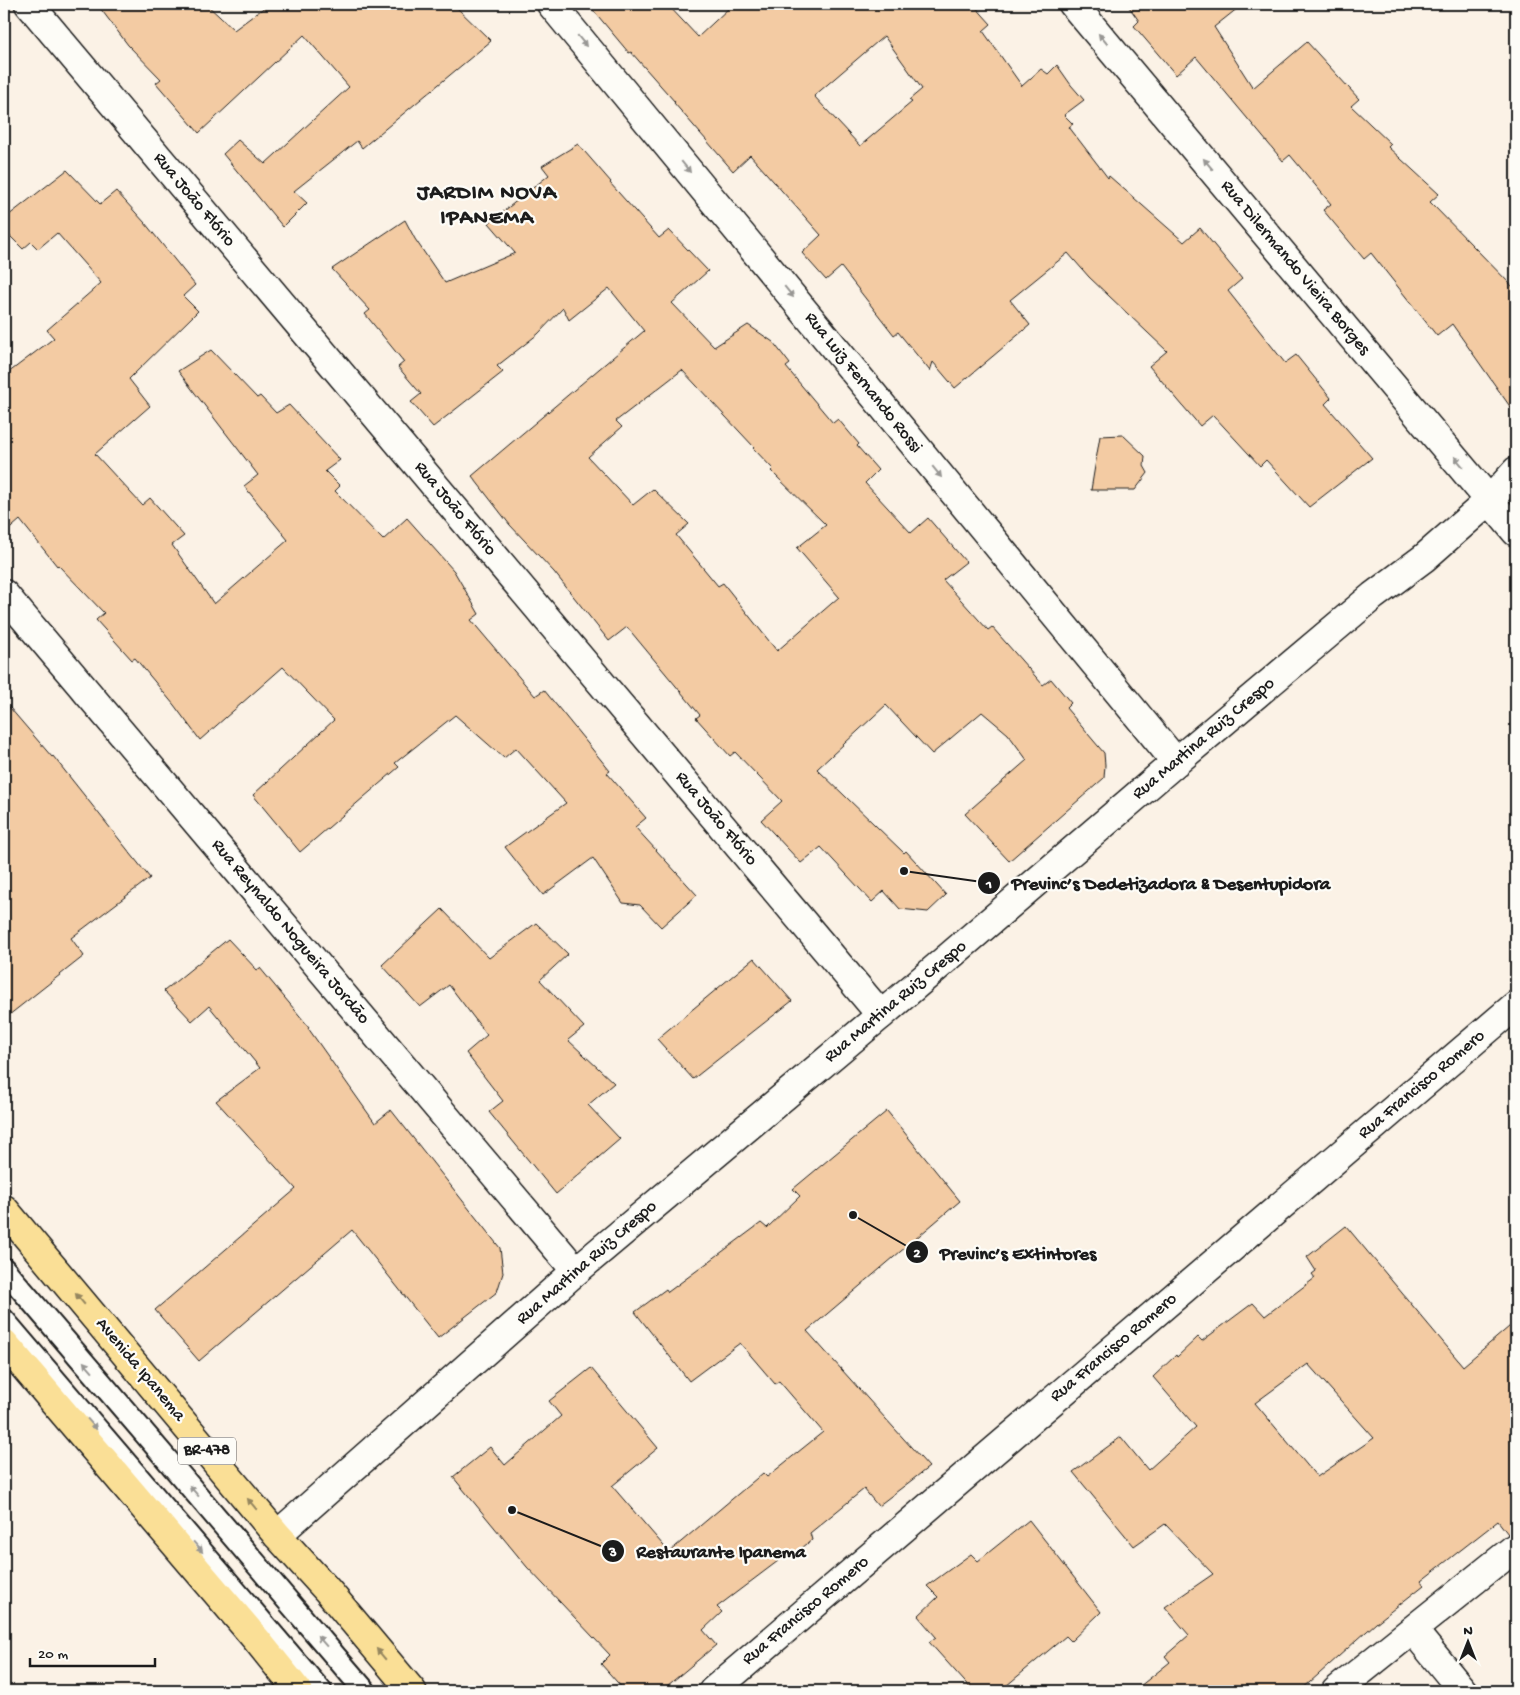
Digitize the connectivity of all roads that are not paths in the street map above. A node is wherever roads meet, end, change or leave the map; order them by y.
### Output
1 (29, 4) edge
2 (551, 4) edge
3 (1073, 4) edge
4 (1516, 471) edge
5 (1490, 500) junction
6 (1516, 532) edge
7 (4, 594) edge
8 (1176, 762) junction
9 (1516, 1005) edge
10 (882, 1015) junction
11 (4, 1209) edge
12 (4, 1269) edge
13 (576, 1271) junction
14 (4, 1320) edge
15 (4, 1343) edge
16 (278, 1534) junction
17 (1516, 1547) edge
18 (1413, 1630) junction
19 (298, 1691) edge
20 (321, 1691) edge
21 (365, 1691) edge
22 (412, 1691) edge
23 (712, 1691) edge
24 (1336, 1691) edge
25 (1463, 1691) edge

1 - 10 street, Rua João Flório
2 -> 8 street, Rua Luiz Fernando Rossi
5 -> 3 street, Rua Dilermando Vieira Borges
4 - 5 street, Rua Martina Ruiz Crespo
5 - 6 street, Rua Dilermando Vieira Borges
5 - 8 street, Rua Martina Ruiz Crespo
7 - 13 street, Rua Reynaldo Nogueira Jordão
8 - 10 street, Rua Martina Ruiz Crespo
9 - 23 street, Rua Francisco Romero
10 - 13 street, Rua Martina Ruiz Crespo
16 -> 11 main road, Avenida Ipanema / BR-478
21 -> 12 lane
13 - 16 street, Rua Martina Ruiz Crespo
14 -> 20 lane
15 - 19 main road
22 -> 16 main road, Avenida Ipanema / BR-478
17 - 18 street
18 - 24 street
18 - 25 street

